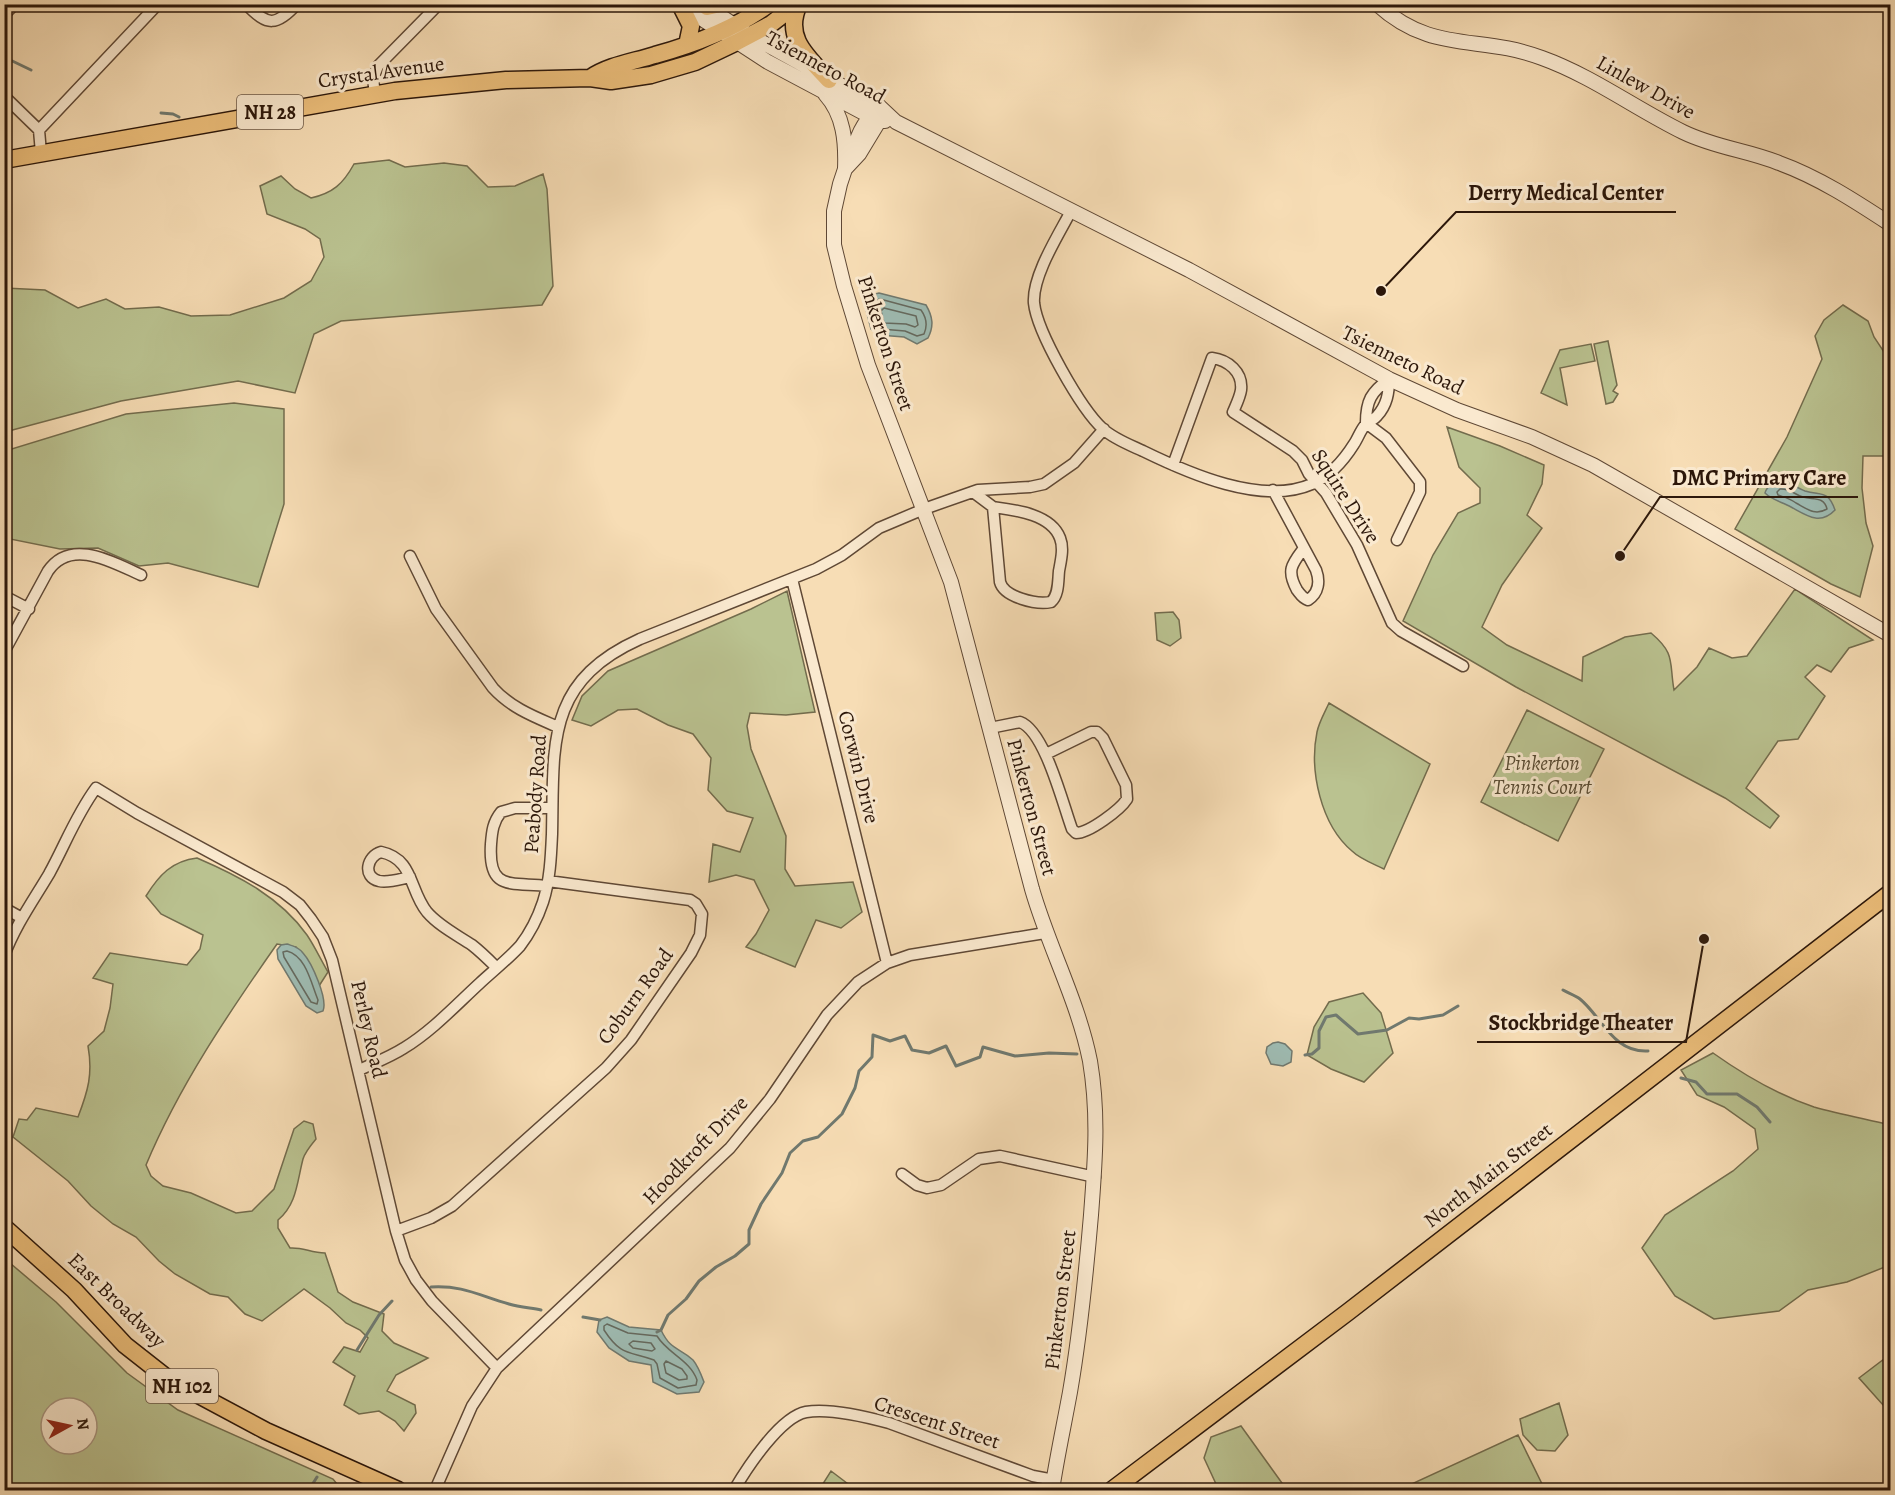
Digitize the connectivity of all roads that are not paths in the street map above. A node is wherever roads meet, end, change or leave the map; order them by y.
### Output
1 (15, 4) edge
2 (158, 4) edge
3 (246, 4) edge
4 (297, 4) edge
5 (439, 4) edge
6 (769, 4) edge
7 (798, 4) edge
8 (1377, 4) edge
9 (680, 5) edge
10 (710, 5) edge
11 (4, 15) edge
12 (729, 28) junction
13 (744, 39) junction
14 (687, 45) junction
15 (590, 78) junction
16 (824, 85) junction
17 (375, 94) junction
18 (4, 96) edge
19 (876, 115) junction
20 (39, 130) junction
21 (41, 153) junction
22 (4, 160) edge
23 (848, 165) junction
24 (1071, 211) junction
25 (1890, 224) edge
26 (1389, 379) junction
27 (1366, 423) junction
28 (1104, 429) junction
29 (1173, 465) junction
30 (1316, 482) junction
31 (1273, 490) junction
32 (973, 492) junction
33 (993, 507) junction
34 (924, 510) junction
35 (1397, 540) dead end
36 (1304, 548) dead end
37 (410, 556) dead end
38 (141, 575) dead end
39 (792, 579) junction
40 (4, 596) edge
41 (29, 609) junction
42 (1890, 635) edge
43 (4, 652) edge
44 (1463, 666) dead end
45 (558, 727) junction
46 (990, 728) junction
47 (1046, 754) junction
48 (552, 808) junction
49 (410, 878) dead end
50 (548, 884) junction
51 (1890, 893) edge
52 (4, 908) edge
53 (22, 918) junction
54 (1045, 933) junction
55 (4, 956) edge
56 (887, 963) junction
57 (496, 967) junction
58 (359, 1070) junction
59 (902, 1174) dead end
60 (1095, 1177) junction
61 (4, 1227) edge
62 (396, 1231) junction
63 (497, 1368) junction
64 (1055, 1487) edge
65 (398, 1491) edge
66 (435, 1491) edge
67 (734, 1491) edge
68 (1112, 1491) edge

1 - 11 street
2 - 20 street
3 - 4 street
5 - 17 street
6 - 12 main road, NH 28
7 - 13 main road, NH 28
7 - 16 main road
8 - 25 street, Linlew Drive
9 - 12 street
9 - 14 main road
10 - 12 street
12 - 13 street, Tsienneto Road
12 - 14 main road, Crystal Avenue / NH 28
13 - 15 main road, Crystal Avenue / NH 28
13 - 16 street, Tsienneto Road
14 - 15 main road, Crystal Avenue / NH 28
15 - 17 main road, Crystal Avenue / NH 28
16 - 19 street, Tsienneto Road
16 - 23 street
17 - 21 main road, Crystal Avenue / NH 28
18 - 20 street
19 - 23 street, Pinkerton Street
19 - 24 street, Tsienneto Road
20 - 21 street
21 - 22 main road, Crystal Avenue / NH 28
23 - 34 street, Pinkerton Street
24 - 26 street, Tsienneto Road
24 - 28 street
26 - 27 street
26 - 42 street, Tsienneto Road
27 - 30 street
27 - 35 street
28 - 29 street
28 - 32 street, Peabody Road
29 - 30 street, Squire Drive
29 - 31 street
30 - 31 street
30 - 44 street, Squire Drive
31 - 36 street
32 - 33 street
32 - 34 street, Peabody Road
33 - 33 street
34 - 39 street, Peabody Road
34 - 46 street, Pinkerton Street
37 - 45 street
38 - 41 street
39 - 45 street, Peabody Road
39 - 56 street, Corwin Drive
40 - 41 street
41 - 43 street
45 - 48 street, Peabody Road
46 - 47 street
46 - 54 street, Pinkerton Street
47 - 47 street
48 - 50 street, Peabody Road
48 - 50 street, Coburn Road
49 - 57 street
50 - 57 street, Peabody Road
50 - 62 street, Coburn Road
51 - 68 main road, North Main Street
52 - 53 street
53 - 55 street
53 - 58 street, Perley Road
54 - 56 street, Hoodkroft Drive
54 - 60 street, Pinkerton Street
56 - 63 street, Hoodkroft Drive
57 - 58 street, Peabody Road
58 - 62 street, Perley Road
59 - 60 street
60 - 64 street, Pinkerton Street
61 - 65 main road, East Broadway / NH 102
62 - 63 street, Perley Road
63 - 66 street, Hoodkroft Drive
64 - 67 street, Crescent Street

